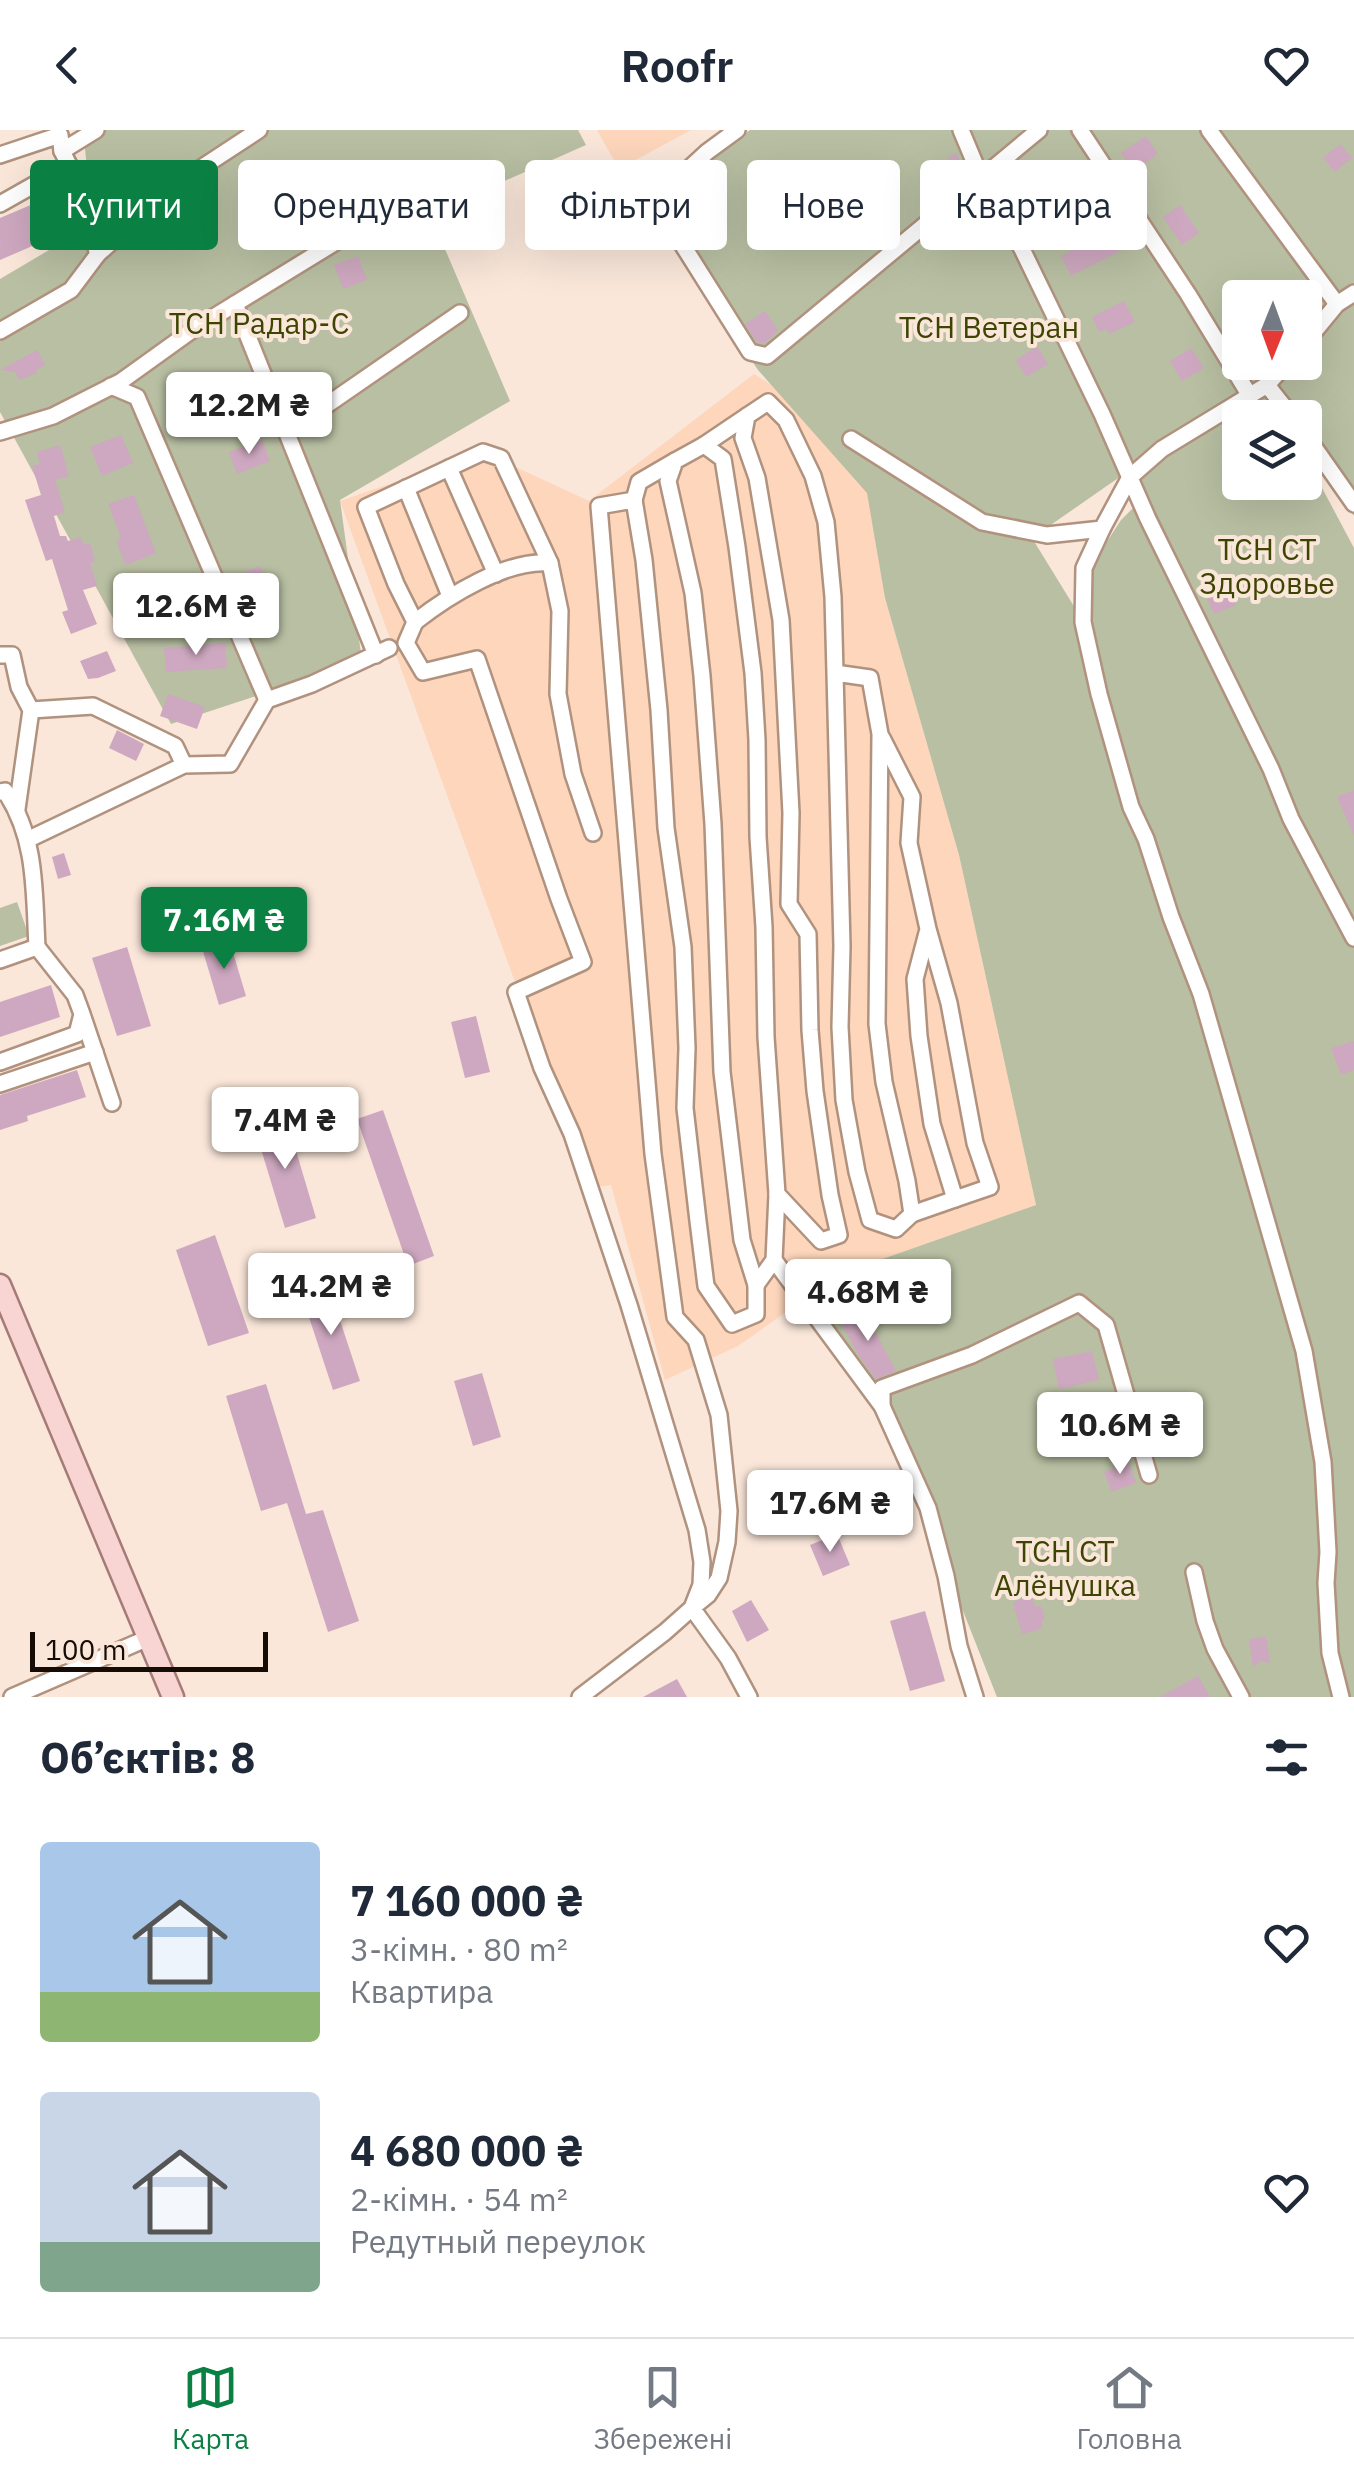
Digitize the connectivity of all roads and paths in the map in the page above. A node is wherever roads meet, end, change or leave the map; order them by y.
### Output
1 (96, 130) edge
2 (259, 130) edge
3 (737, 130) edge
4 (961, 130) edge
5 (1040, 130) edge
6 (1080, 130) edge
7 (1209, 130) edge
8 (0, 155) edge
9 (66, 158) junction
10 (974, 160) edge
11 (1003, 160) edge
12 (0, 204) edge
13 (920, 229) edge
14 (323, 250) edge
15 (1022, 250) edge
16 (98, 254) junction
17 (1354, 293) edge
18 (236, 304) junction
19 (1337, 304) junction
20 (460, 313) dead end
21 (1322, 322) edge
22 (0, 331) edge
23 (1272, 380) edge
24 (1267, 385) junction
25 (112, 386) junction
26 (1250, 396) junction
27 (1279, 400) edge
28 (747, 416) junction
29 (283, 422) junction
30 (0, 432) edge
31 (851, 439) dead end
32 (704, 444) junction
33 (1322, 458) edge
34 (674, 461) junction
35 (449, 468) junction
36 (1130, 476) junction
37 (406, 488) junction
38 (634, 500) junction
39 (1354, 504) edge
40 (1102, 528) junction
41 (542, 562) junction
42 (496, 574) junction
43 (450, 596) junction
44 (415, 622) junction
45 (0, 655) edge
46 (835, 673) junction
47 (267, 700) junction
48 (31, 710) junction
49 (880, 734) junction
50 (184, 765) junction
51 (0, 792) edge
52 (17, 808) junction
53 (593, 832) dead end
54 (27, 840) junction
55 (789, 904) junction
56 (764, 928) junction
57 (928, 929) junction
58 (1354, 938) edge
59 (37, 947) junction
60 (0, 960) edge
61 (82, 1014) junction
62 (94, 1052) junction
63 (0, 1062) edge
64 (0, 1084) edge
65 (112, 1103) dead end
66 (777, 1194) junction
67 (955, 1199) junction
68 (912, 1214) junction
69 (774, 1260) junction
70 (0, 1284) edge
71 (756, 1284) junction
72 (882, 1406) junction
73 (1149, 1475) dead end
74 (1194, 1572) dead end
75 (692, 1608) junction
76 (148, 1638) junction
77 (12, 1697) edge
78 (173, 1697) edge
79 (580, 1697) edge
80 (749, 1697) edge
81 (976, 1697) edge
82 (1241, 1697) edge
83 (1340, 1697) edge

1 - 9 street
2 - 16 street
3 - 13 street
4 - 10 street
5 - 11 street
6 - 26 street
7 - 19 street
8 - 9 street
9 - 12 street
9 - 16 street
14 - 18 street
15 - 36 street
16 - 22 street
17 - 19 street
18 - 25 street
18 - 29 street
19 - 21 street
20 - 29 street
23 - 24 street
24 - 26 street
24 - 27 street
25 - 30 street
25 - 47 street
26 - 36 street
28 - 32 street
28 - 46 street
28 - 55 street
29 - 47 street
31 - 40 street
32 - 34 street
32 - 56 street
33 - 39 street
34 - 38 street
34 - 71 street
35 - 37 street
35 - 41 street
35 - 42 street
36 - 40 street
36 - 58 street
37 - 43 street
37 - 44 street
38 - 71 street
38 - 75 street
40 - 83 street
41 - 42 street
41 - 53 street
42 - 43 street
43 - 44 street
44 - 75 street
45 - 48 street
46 - 49 street
46 - 68 street
47 - 50 street
48 - 50 street
48 - 52 street
49 - 57 street
49 - 68 street
50 - 54 street
51 - 52 street
52 - 54 street
54 - 59 street
55 - 56 street
55 - 66 street
56 - 66 street
57 - 67 street
57 - 67 street
59 - 60 street
59 - 61 street
61 - 62 street
61 - 63 street
62 - 64 street
62 - 65 street
66 - 69 street
67 - 68 street
69 - 71 street
69 - 72 street
70 - 76 main road
72 - 73 street
72 - 81 street
74 - 82 street
75 - 79 street
75 - 80 street
76 - 77 street
76 - 78 main road

